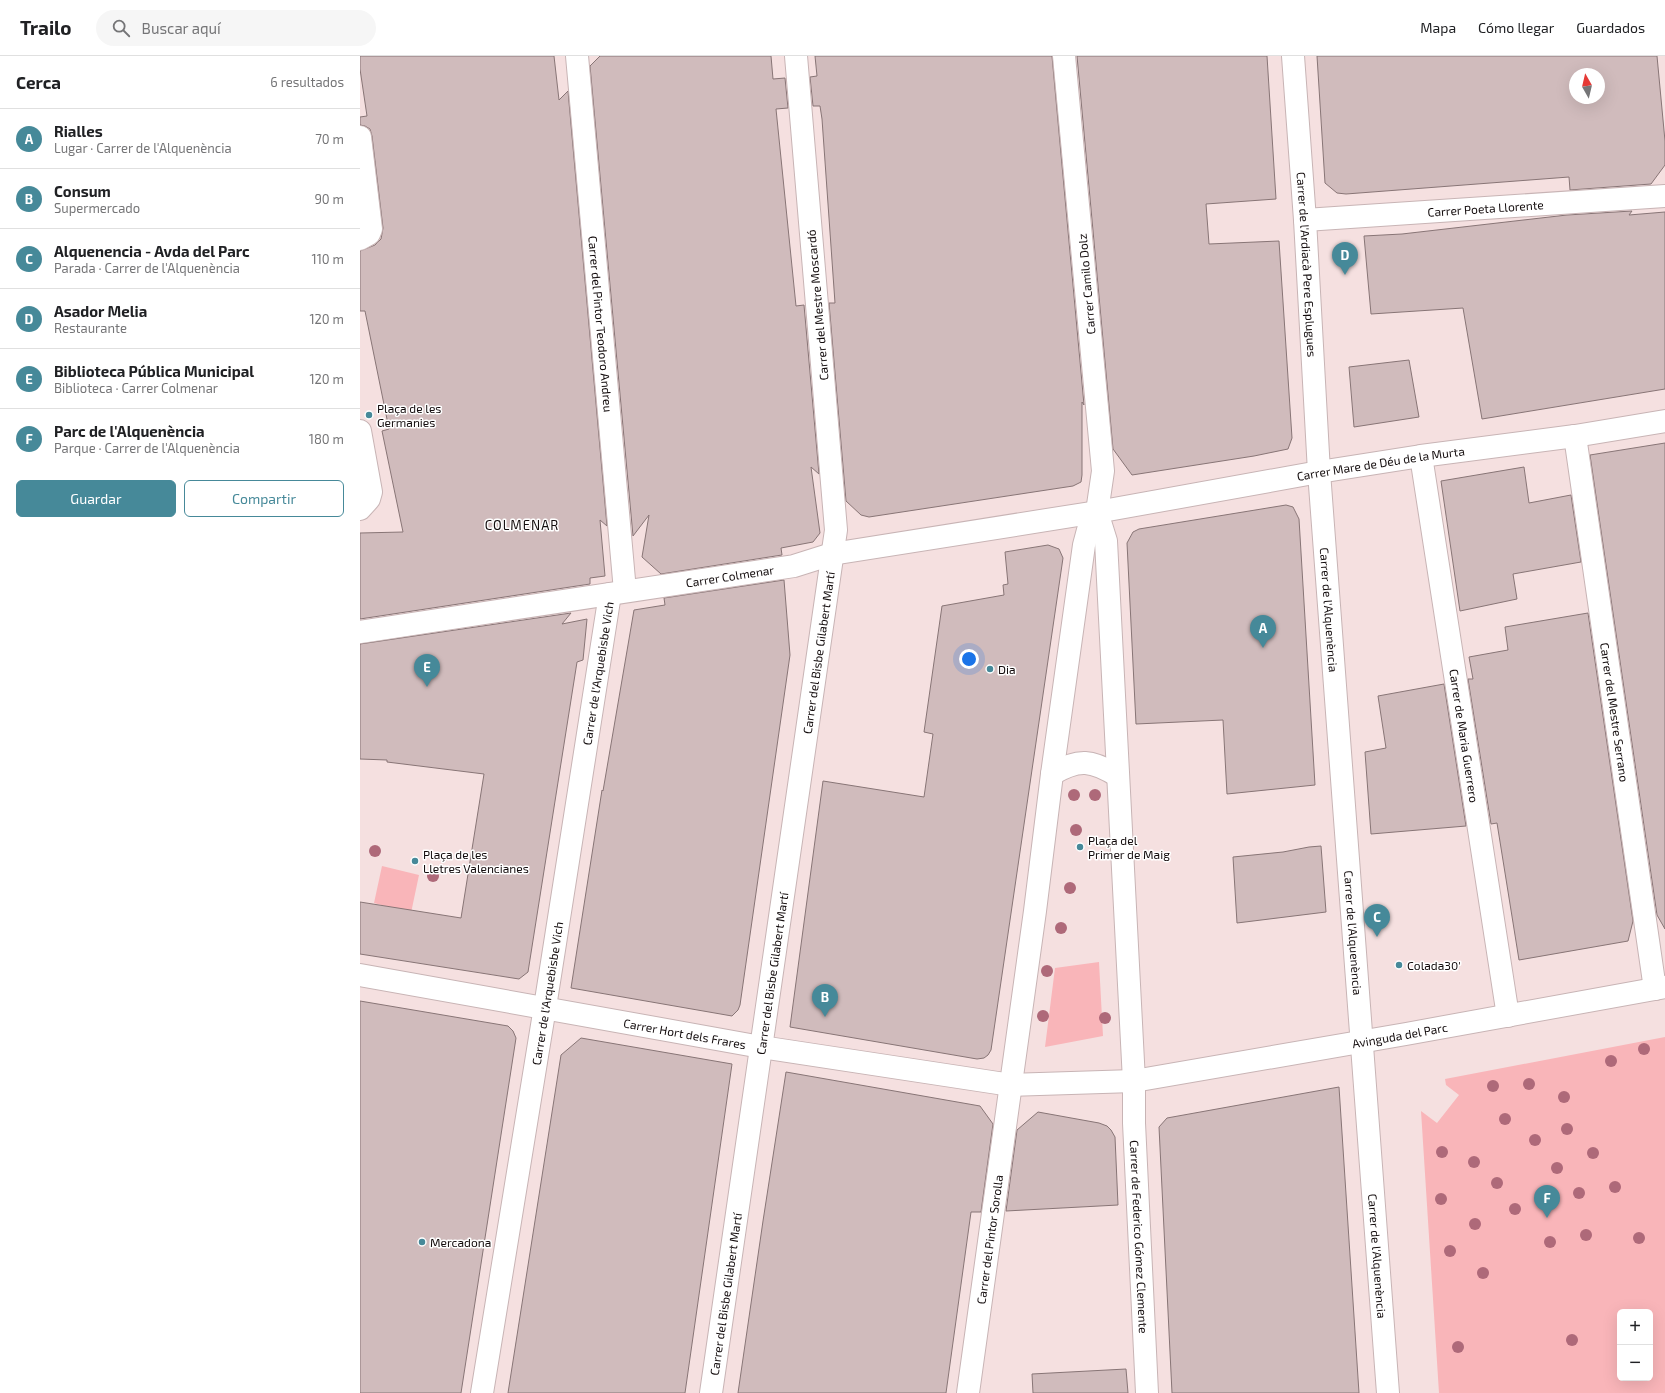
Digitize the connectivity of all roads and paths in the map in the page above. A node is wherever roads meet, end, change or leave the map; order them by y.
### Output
1 (577, 56) edge
2 (796, 56) edge
3 (1064, 56) edge
4 (1293, 56) edge
5 (360, 137) edge
6 (1665, 196) edge
7 (1306, 220) junction
8 (360, 239) edge
9 (1665, 421) edge
10 (360, 431) edge
11 (1575, 436) junction
12 (1422, 456) junction
13 (1319, 472) junction
14 (360, 509) edge
15 (1097, 512) junction
16 (832, 554) junction
17 (617, 593) junction
18 (360, 632) edge
19 (1052, 774) junction
20 (1118, 776) junction
21 (360, 975) edge
22 (1660, 988) edge
23 (545, 1007) junction
24 (1508, 1016) junction
25 (1361, 1041) junction
26 (760, 1046) junction
27 (1134, 1081) junction
28 (1011, 1085) junction
29 (482, 1393) edge
30 (711, 1393) edge
31 (968, 1393) edge
32 (1147, 1393) edge
33 (1388, 1393) edge

1 - 17 street, Carrer del Pintor Teodoro Andreu
2 - 16 street, Carrer del Mestre Moscardó
3 - 15 street, Carrer Camilo Dolz
4 - 7 street, Carrer de l'Ardiacà Pere Esplugues
5 - 8 street
6 - 7 street, Carrer Poeta Llorente
7 - 13 street, Carrer de l'Ardiacà Pere Esplugues
9 - 11 street, Carrer Mare de Déu de la Murta
10 - 14 street
11 - 12 street, Carrer Mare de Déu de la Murta
11 - 22 street, Carrer del Mestre Serrano
12 - 13 street, Carrer Mare de Déu de la Murta
12 - 24 street, Carrer de Maria Guerrero
13 - 15 street, Carrer Mare de Déu de la Murta
13 - 25 street, Carrer de l'Alquenència
15 - 16 street, Carrer Colmenar
15 - 19 street
15 - 20 street
16 - 17 street, Carrer Colmenar
16 - 26 street, Carrer del Bisbe Gilabert Martí
17 - 18 street, Carrer Colmenar
17 - 23 street, Carrer de l'Arquebisbe Vich
19 - 20 street
19 - 28 street
20 - 27 street
21 - 23 street, Carrer Hort dels Frares
22 - 24 street, Avinguda del Parc
23 - 26 street, Carrer Hort dels Frares
23 - 29 street, Carrer de l'Arquebisbe Vich
24 - 25 street, Avinguda del Parc
25 - 27 street, Avinguda del Parc
25 - 33 street, Carrer de l'Alquenència
26 - 28 street, Carrer Hort dels Frares
26 - 30 street, Carrer del Bisbe Gilabert Martí
27 - 28 street
27 - 32 street, Carrer de Federico Gómez Clemente
28 - 31 street, Carrer del Pintor Sorolla

